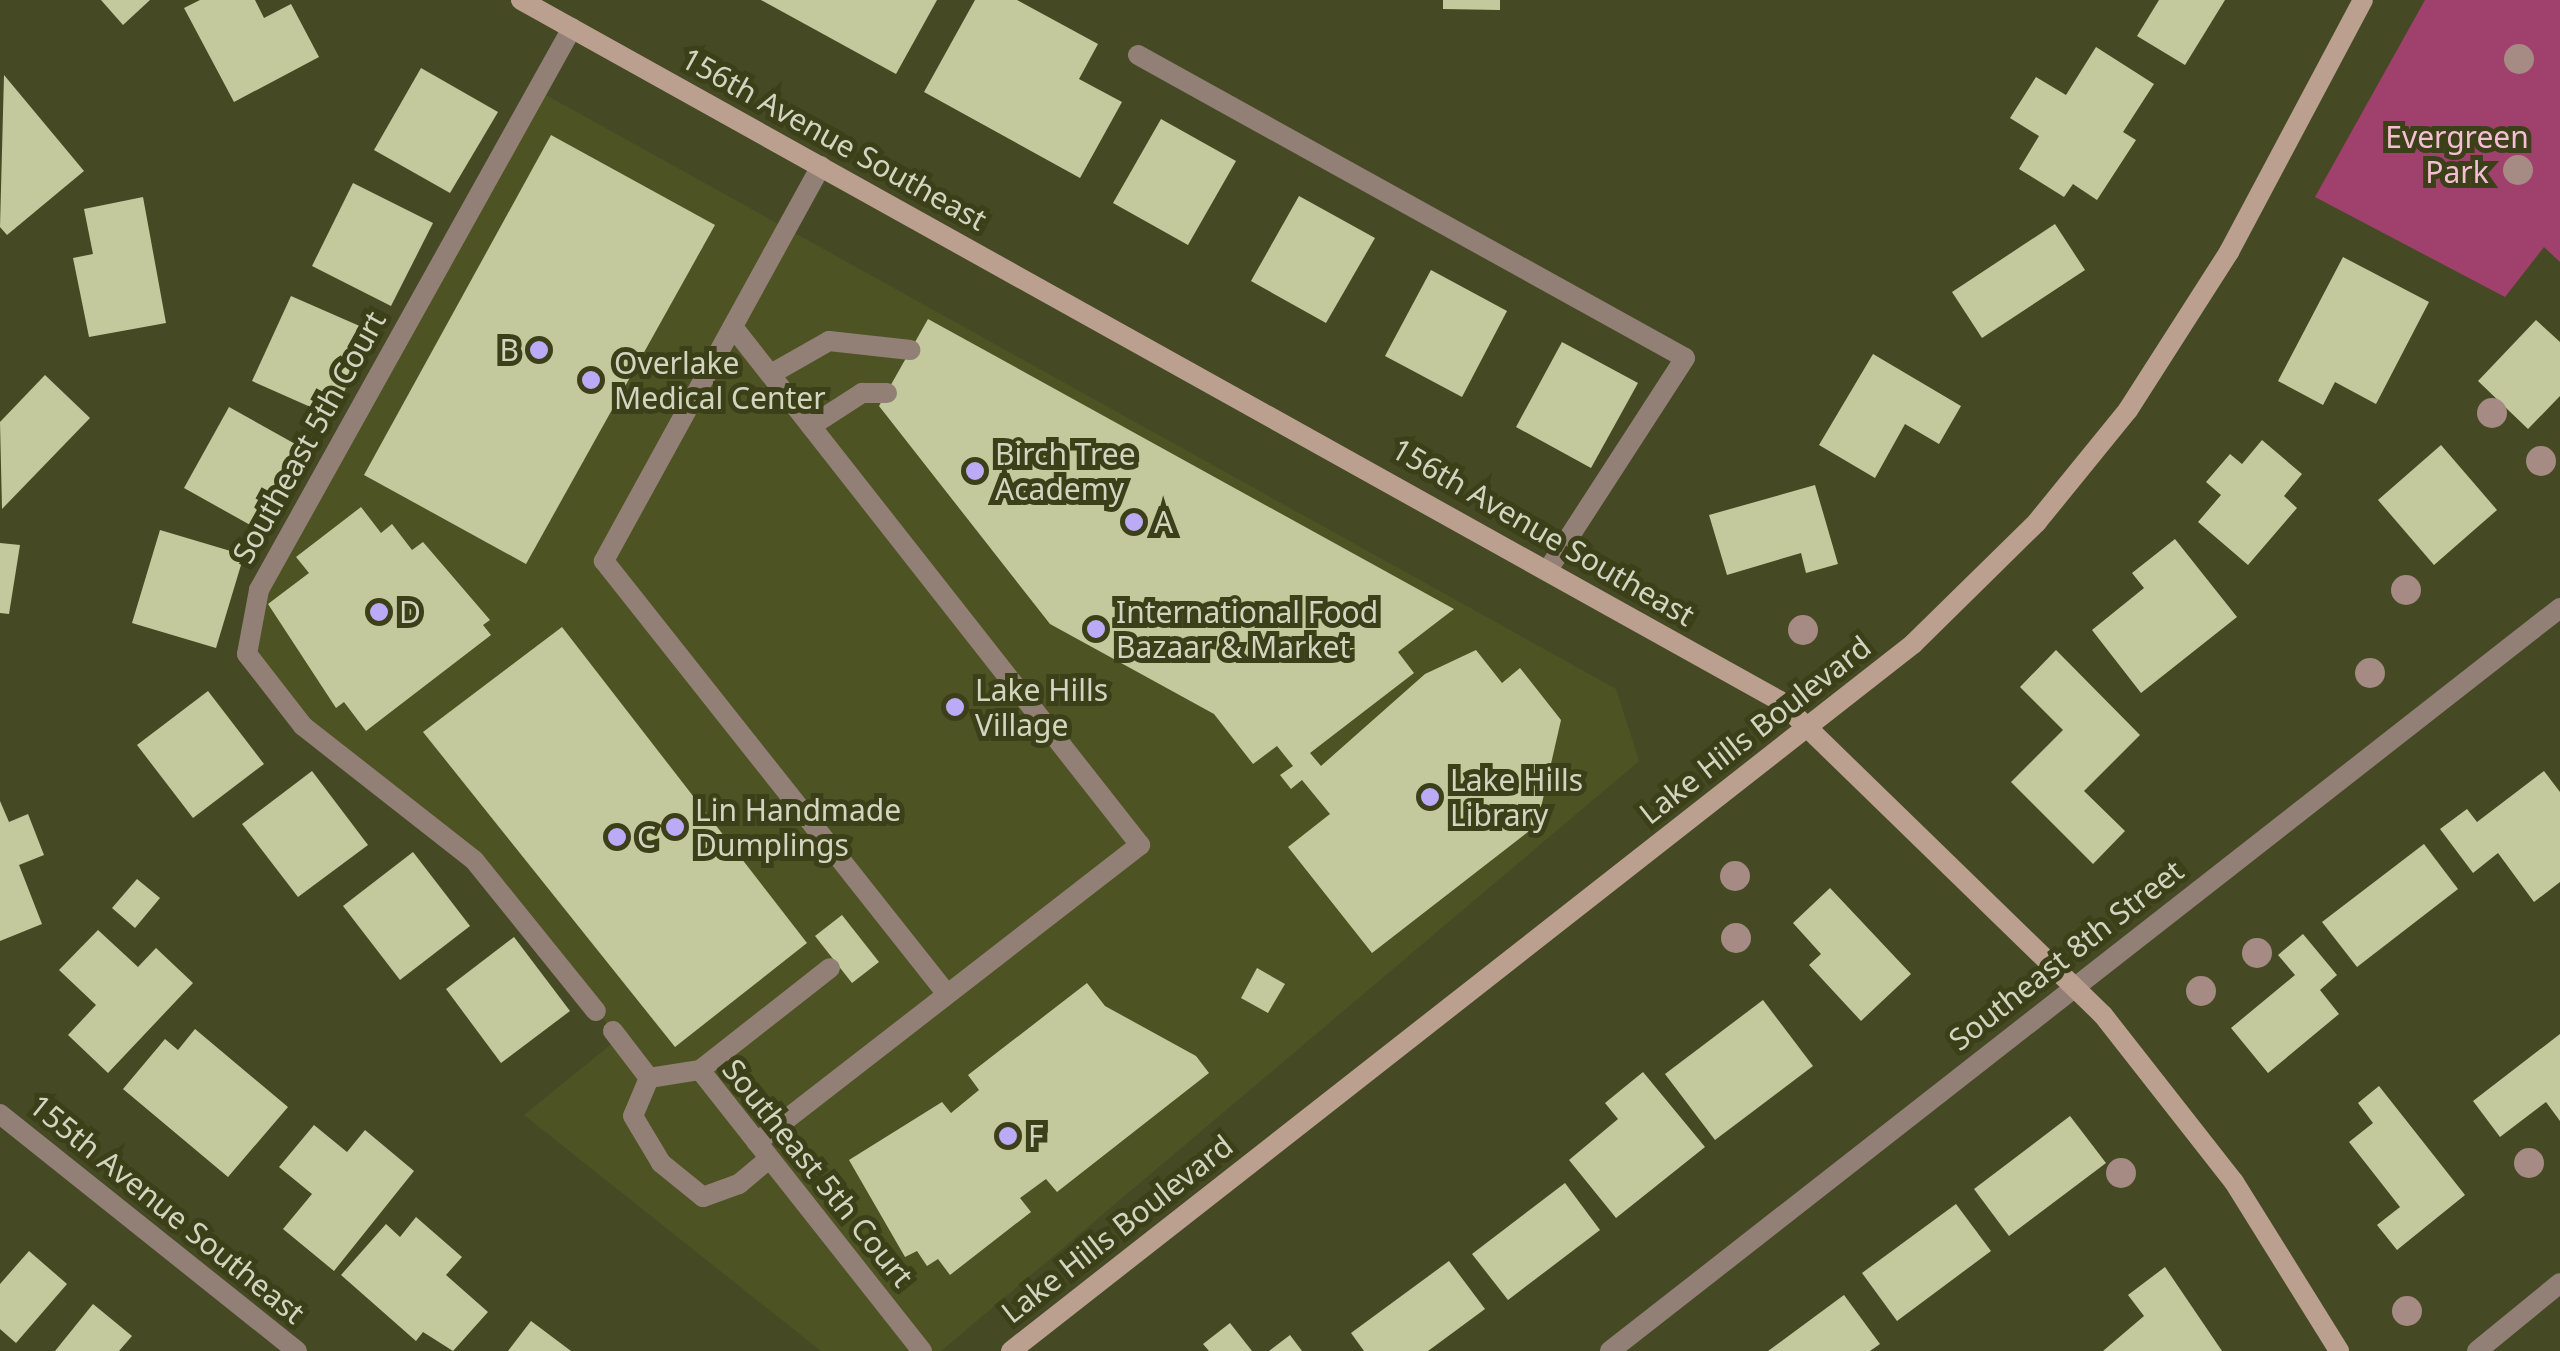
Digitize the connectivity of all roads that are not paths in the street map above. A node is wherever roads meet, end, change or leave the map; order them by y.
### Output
1 (521, 0) edge
2 (2363, 0) edge
3 (572, 28) junction
4 (1138, 55) dead end
5 (821, 166) junction
6 (733, 327) junction
7 (911, 350) dead end
8 (770, 374) junction
9 (887, 393) dead end
10 (811, 426) junction
11 (1549, 568) junction
12 (2560, 608) edge
13 (1806, 727) junction
14 (830, 968) dead end
15 (2075, 985) junction
16 (946, 994) junction
17 (596, 1010) dead end
18 (613, 1031) dead end
19 (700, 1070) junction
20 (650, 1078) junction
21 (0, 1114) edge
22 (763, 1150) junction
23 (2560, 1283) edge
24 (297, 1351) edge
25 (922, 1351) edge
26 (1011, 1351) edge
27 (1610, 1351) edge
28 (2339, 1351) edge
29 (2476, 1351) edge

1 - 3 street, 156th Avenue Southeast
2 - 13 street, Lake Hills Boulevard
3 - 5 street, 156th Avenue Southeast
3 - 17 street, Southeast 5th Court
4 - 11 street
5 - 6 street
5 - 11 street, 156th Avenue Southeast
6 - 8 street
6 - 16 street
7 - 8 street
8 - 10 street
9 - 10 street
10 - 16 street
11 - 13 street, 156th Avenue Southeast
12 - 15 street, Southeast 8th Street
13 - 15 street, 156th Avenue Southeast
13 - 26 street, Lake Hills Boulevard
14 - 19 street
15 - 27 street, Southeast 8th Street
15 - 28 street, 156th Avenue Southeast
16 - 22 street
18 - 20 street
19 - 20 street, Southeast 5th Court
19 - 22 street, Southeast 5th Court
20 - 22 street
21 - 24 street, 155th Avenue Southeast
22 - 25 street, Southeast 5th Court
23 - 29 street

